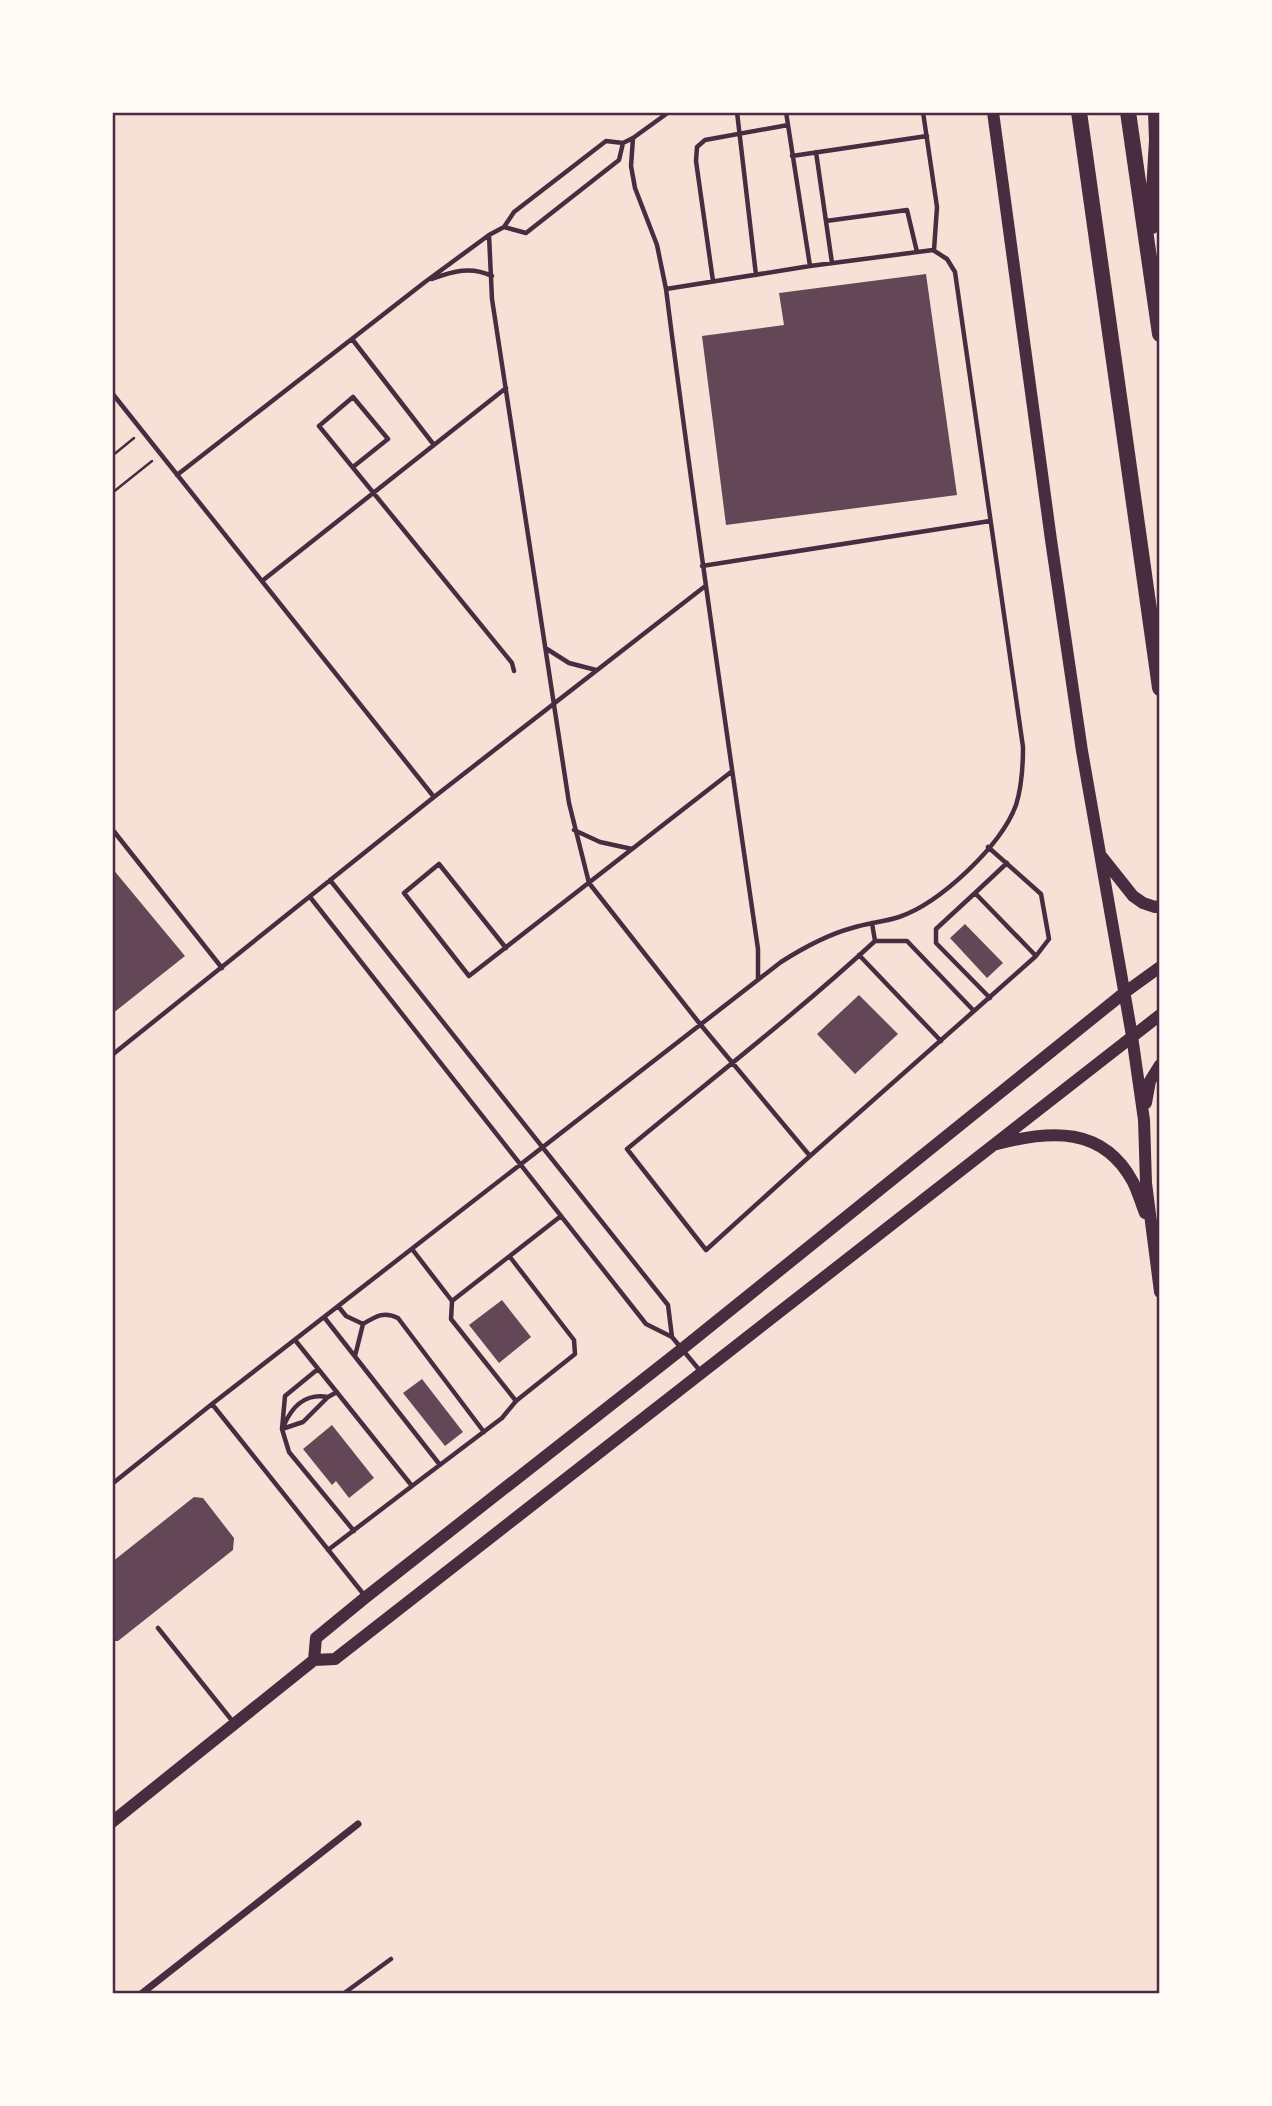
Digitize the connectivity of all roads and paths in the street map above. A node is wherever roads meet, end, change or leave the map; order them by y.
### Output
1 (668, 112) edge
2 (737, 112) edge
3 (786, 112) edge
4 (923, 112) edge
5 (993, 112) edge
6 (1079, 112) edge
7 (1128, 112) edge
8 (1156, 112) edge
9 (788, 125) junction
10 (740, 133) junction
11 (927, 136) junction
12 (633, 138) junction
13 (623, 143) junction
14 (816, 152) junction
15 (792, 156) junction
16 (826, 221) junction
17 (504, 227) junction
18 (489, 235) junction
19 (933, 250) junction
20 (917, 252) junction
21 (1150, 260) junction
22 (832, 263) junction
23 (810, 266) junction
24 (756, 275) junction
25 (492, 276) junction
26 (713, 281) junction
27 (425, 282) junction
28 (666, 289) junction
29 (1160, 334) edge
30 (352, 339) junction
31 (506, 388) junction
32 (112, 393) edge
33 (141, 445) dead end
34 (434, 445) junction
35 (147, 453) dead end
36 (112, 456) edge
37 (353, 467) junction
38 (177, 475) junction
39 (112, 493) edge
40 (374, 493) junction
41 (990, 521) junction
42 (702, 566) junction
43 (262, 581) junction
44 (704, 587) junction
45 (547, 648) junction
46 (597, 670) junction
47 (514, 671) dead end
48 (1160, 688) edge
49 (555, 702) junction
50 (732, 771) junction
51 (434, 797) junction
52 (112, 829) edge
53 (574, 830) junction
54 (988, 847) junction
55 (633, 849) junction
56 (1100, 854) junction
57 (1007, 863) junction
58 (330, 880) junction
59 (589, 883) junction
60 (975, 893) junction
61 (310, 897) junction
62 (1160, 905) edge
63 (872, 923) junction
64 (875, 941) junction
65 (506, 948) junction
66 (859, 956) junction
67 (1036, 956) junction
68 (1160, 967) edge
69 (222, 968) junction
70 (758, 980) junction
71 (1124, 993) junction
72 (990, 998) junction
73 (974, 1011) junction
74 (1160, 1015) edge
75 (700, 1024) junction
76 (1132, 1036) junction
77 (941, 1041) junction
78 (112, 1055) edge
79 (732, 1062) junction
80 (1160, 1065) edge
81 (1144, 1120) junction
82 (990, 1146) junction
83 (543, 1147) junction
84 (810, 1156) junction
85 (521, 1165) junction
86 (561, 1216) junction
87 (1152, 1233) junction
88 (411, 1249) junction
89 (510, 1257) junction
90 (1160, 1292) edge
91 (453, 1301) junction
92 (338, 1306) junction
93 (324, 1317) junction
94 (363, 1324) junction
95 (672, 1337) junction
96 (295, 1340) junction
97 (682, 1349) junction
98 (355, 1356) junction
99 (318, 1369) junction
100 (701, 1372) junction
101 (337, 1392) junction
102 (328, 1397) junction
103 (516, 1401) junction
104 (212, 1404) junction
105 (282, 1429) junction
106 (484, 1432) junction
107 (440, 1465) junction
108 (112, 1484) edge
109 (411, 1486) junction
110 (354, 1531) junction
111 (328, 1550) junction
112 (366, 1597) junction
113 (158, 1628) dead end
114 (314, 1660) junction
115 (234, 1724) junction
116 (112, 1822) edge
117 (358, 1824) dead end
118 (391, 1959) dead end
119 (141, 1994) edge
120 (343, 1994) edge

1 - 12 lane
2 - 10 lane
3 - 9 lane
4 - 11 lane
5 - 56 main road
6 - 48 highway
7 - 21 highway
8 - 21 highway
9 - 10 lane
9 - 15 lane
10 - 24 lane
10 - 26 lane
11 - 14 lane
11 - 19 lane
12 - 13 lane
12 - 28 lane
13 - 17 lane
13 - 17 lane
14 - 15 lane
14 - 16 lane
15 - 23 lane
16 - 20 lane
16 - 22 lane
17 - 18 lane
18 - 25 lane
18 - 27 lane
19 - 20 lane
19 - 41 lane
20 - 22 lane
21 - 29 highway
22 - 23 lane
23 - 24 lane
24 - 26 lane
25 - 27 lane
25 - 31 lane
26 - 28 lane
27 - 30 lane
28 - 42 lane
30 - 34 lane
30 - 38 lane
31 - 34 lane
31 - 45 lane
32 - 38 lane
33 - 36 path
34 - 40 lane
35 - 39 path
37 - 37 lane
37 - 40 lane
38 - 43 lane
40 - 43 lane
40 - 47 lane
41 - 42 lane
41 - 54 lane
42 - 44 lane
43 - 51 lane
44 - 46 lane
44 - 50 lane
45 - 46 lane
45 - 49 lane
46 - 49 lane
49 - 51 lane
49 - 53 lane
50 - 55 lane
50 - 70 lane
51 - 58 lane
52 - 69 lane
53 - 55 lane
53 - 59 lane
54 - 57 lane
54 - 63 lane
55 - 59 lane
56 - 62 main road
56 - 71 main road
57 - 60 lane
57 - 67 lane
58 - 61 lane
58 - 83 lane
59 - 65 lane
59 - 75 lane
60 - 67 lane
60 - 72 lane
61 - 69 lane
61 - 85 lane
63 - 64 lane
63 - 70 lane
64 - 66 lane
64 - 73 lane
65 - 65 lane
66 - 77 lane
66 - 79 lane
67 - 72 lane
68 - 71 main road
69 - 78 lane
70 - 75 lane
71 - 76 main road
71 - 97 main road
72 - 73 lane
73 - 77 lane
74 - 76 main road
75 - 79 lane
75 - 83 lane
76 - 81 main road
76 - 82 main road
77 - 84 lane
79 - 84 lane
79 - 84 lane
80 - 81 main road
81 - 87 main road
82 - 87 main road
82 - 100 main road
83 - 85 lane
83 - 95 lane
85 - 86 lane
85 - 88 lane
86 - 89 lane
86 - 95 lane
87 - 90 main road
88 - 91 lane
88 - 92 lane
89 - 91 lane
89 - 103 lane
91 - 103 lane
92 - 93 lane
92 - 94 lane
93 - 96 lane
93 - 98 lane
94 - 98 lane
94 - 106 lane
95 - 97 lane
96 - 99 lane
96 - 104 lane
97 - 100 lane
97 - 112 main road
98 - 107 lane
99 - 101 lane
99 - 105 lane
100 - 114 main road
101 - 102 lane
101 - 109 lane
102 - 105 lane
102 - 105 lane
103 - 106 lane
104 - 108 lane
104 - 111 lane
105 - 110 lane
106 - 107 lane
107 - 109 lane
109 - 110 lane
110 - 111 lane
111 - 112 lane
112 - 114 main road
113 - 115 lane
114 - 115 main road
115 - 116 main road
117 - 119 street
118 - 120 lane

